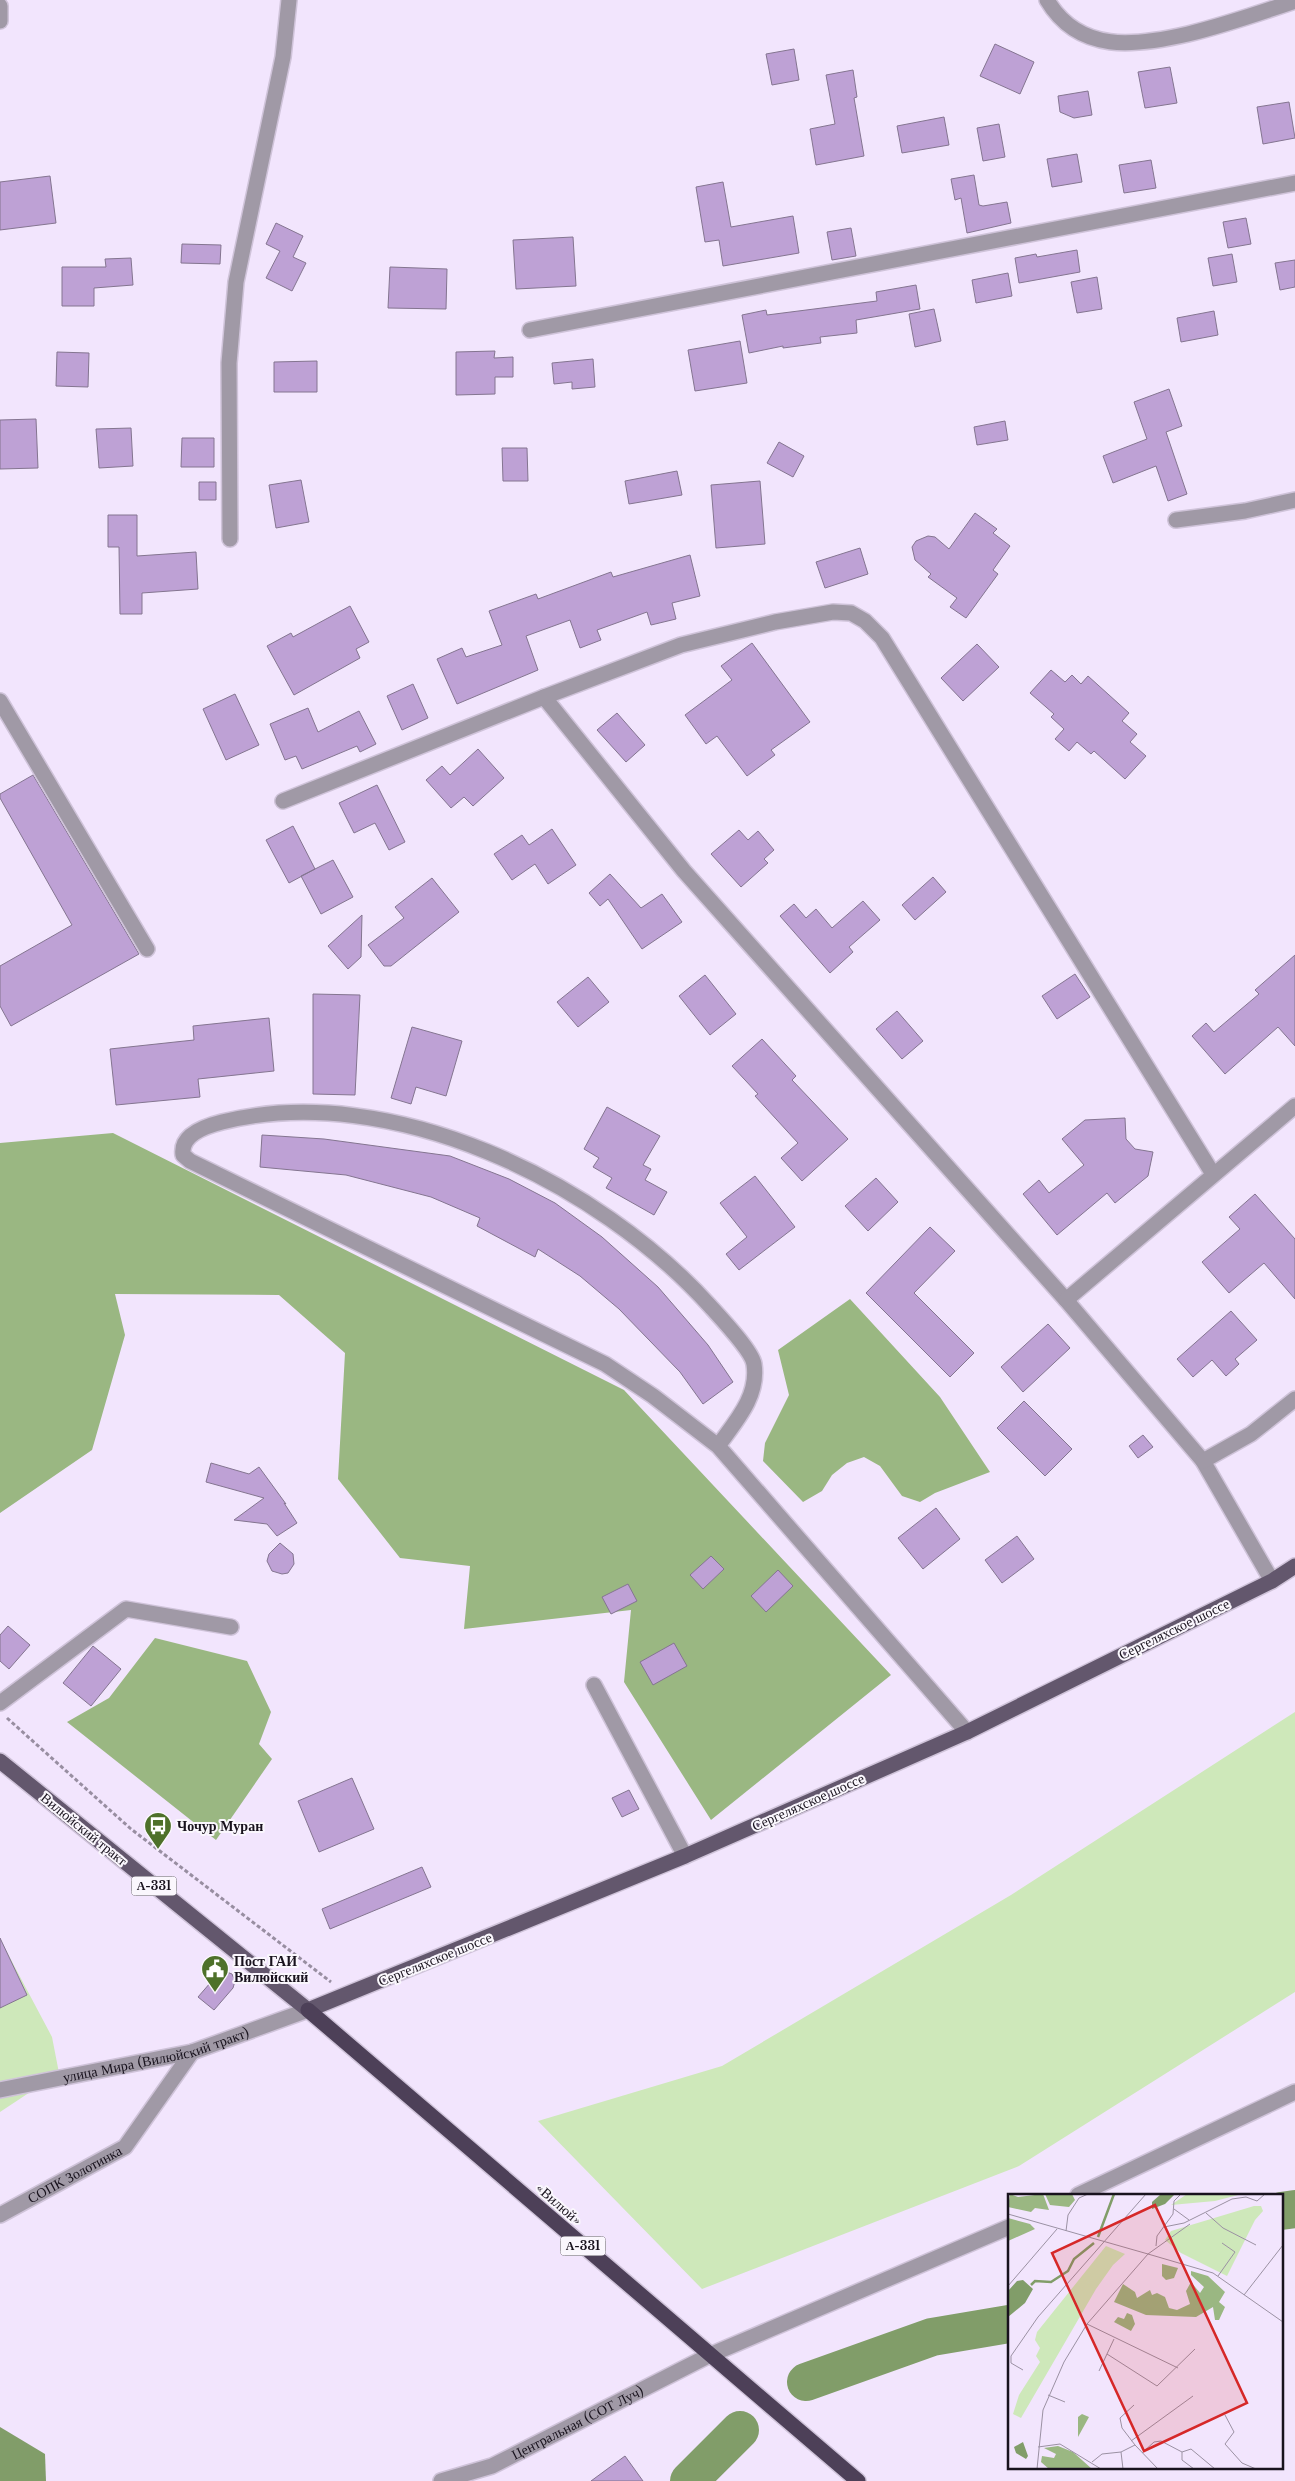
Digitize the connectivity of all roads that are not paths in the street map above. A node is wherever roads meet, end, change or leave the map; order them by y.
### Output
1 (288, 0) edge
2 (1047, 0) edge
3 (1295, 1) edge
4 (0, 6) edge
5 (0, 21) edge
6 (1295, 183) edge
7 (530, 330) dead end
8 (1295, 500) edge
9 (1176, 520) dead end
10 (230, 539) dead end
11 (544, 696) junction
12 (0, 701) edge
13 (283, 801) dead end
14 (147, 949) dead end
15 (1295, 1106) edge
16 (1213, 1174) junction
17 (1066, 1300) junction
18 (1295, 1399) edge
19 (718, 1446) junction
20 (1203, 1461) junction
21 (1295, 1566) edge
22 (1272, 1581) junction
23 (231, 1627) dead end
24 (594, 1685) dead end
25 (0, 1703) edge
26 (966, 1732) junction
27 (0, 1761) edge
28 (685, 1856) junction
29 (308, 2010) junction
30 (192, 2052) junction
31 (0, 2090) edge
32 (1295, 2092) edge
33 (1080, 2194) edge
34 (4, 2210) edge
35 (1008, 2226) edge
36 (710, 2355) junction
37 (441, 2481) edge
38 (858, 2481) edge

1 - 10 street
2 - 3 street
4 - 5 street
6 - 7 street
8 - 9 street
11 - 13 street
11 - 16 street
11 - 17 street
12 - 14 street
15 - 16 street
16 - 17 street
17 - 20 street
18 - 20 street
19 - 19 street
19 - 26 street
20 - 22 street
21 - 22 main road, Сергеляхское шоссе
22 - 26 main road, Сергеляхское шоссе
23 - 25 street
24 - 28 street
26 - 28 main road, Сергеляхское шоссе
27 - 29 main road, Вилюйский тракт / А-331
28 - 29 main road, Сергеляхское шоссе
29 - 30 street, улица Мира (Вилюйский тракт)
29 - 36 highway, «Вилюй» / А-331
30 - 31 street, улица Мира (Вилюйский тракт)
30 - 34 street, СОПК Золотинка
32 - 33 street
35 - 36 street, Центральная (СОТ Луч)
36 - 37 street, Центральная (СОТ Луч)
36 - 38 highway, «Вилюй» / А-331

